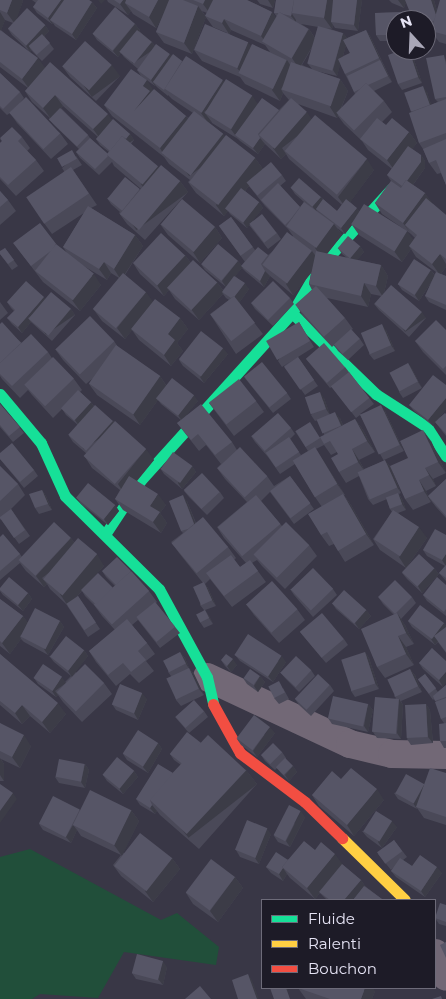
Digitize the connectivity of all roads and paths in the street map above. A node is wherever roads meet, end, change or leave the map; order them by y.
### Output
1 (392, 188) edge
2 (292, 313) junction
3 (0, 394) edge
4 (446, 456) edge
5 (106, 533) junction
6 (207, 677) junction
7 (446, 755) edge
8 (404, 899) edge
9 (436, 955) edge
10 (446, 977) edge

1 - 2 street
2 - 4 street
2 - 5 street
3 - 5 street
5 - 6 street
6 - 7 street
6 - 8 street
9 - 10 street

